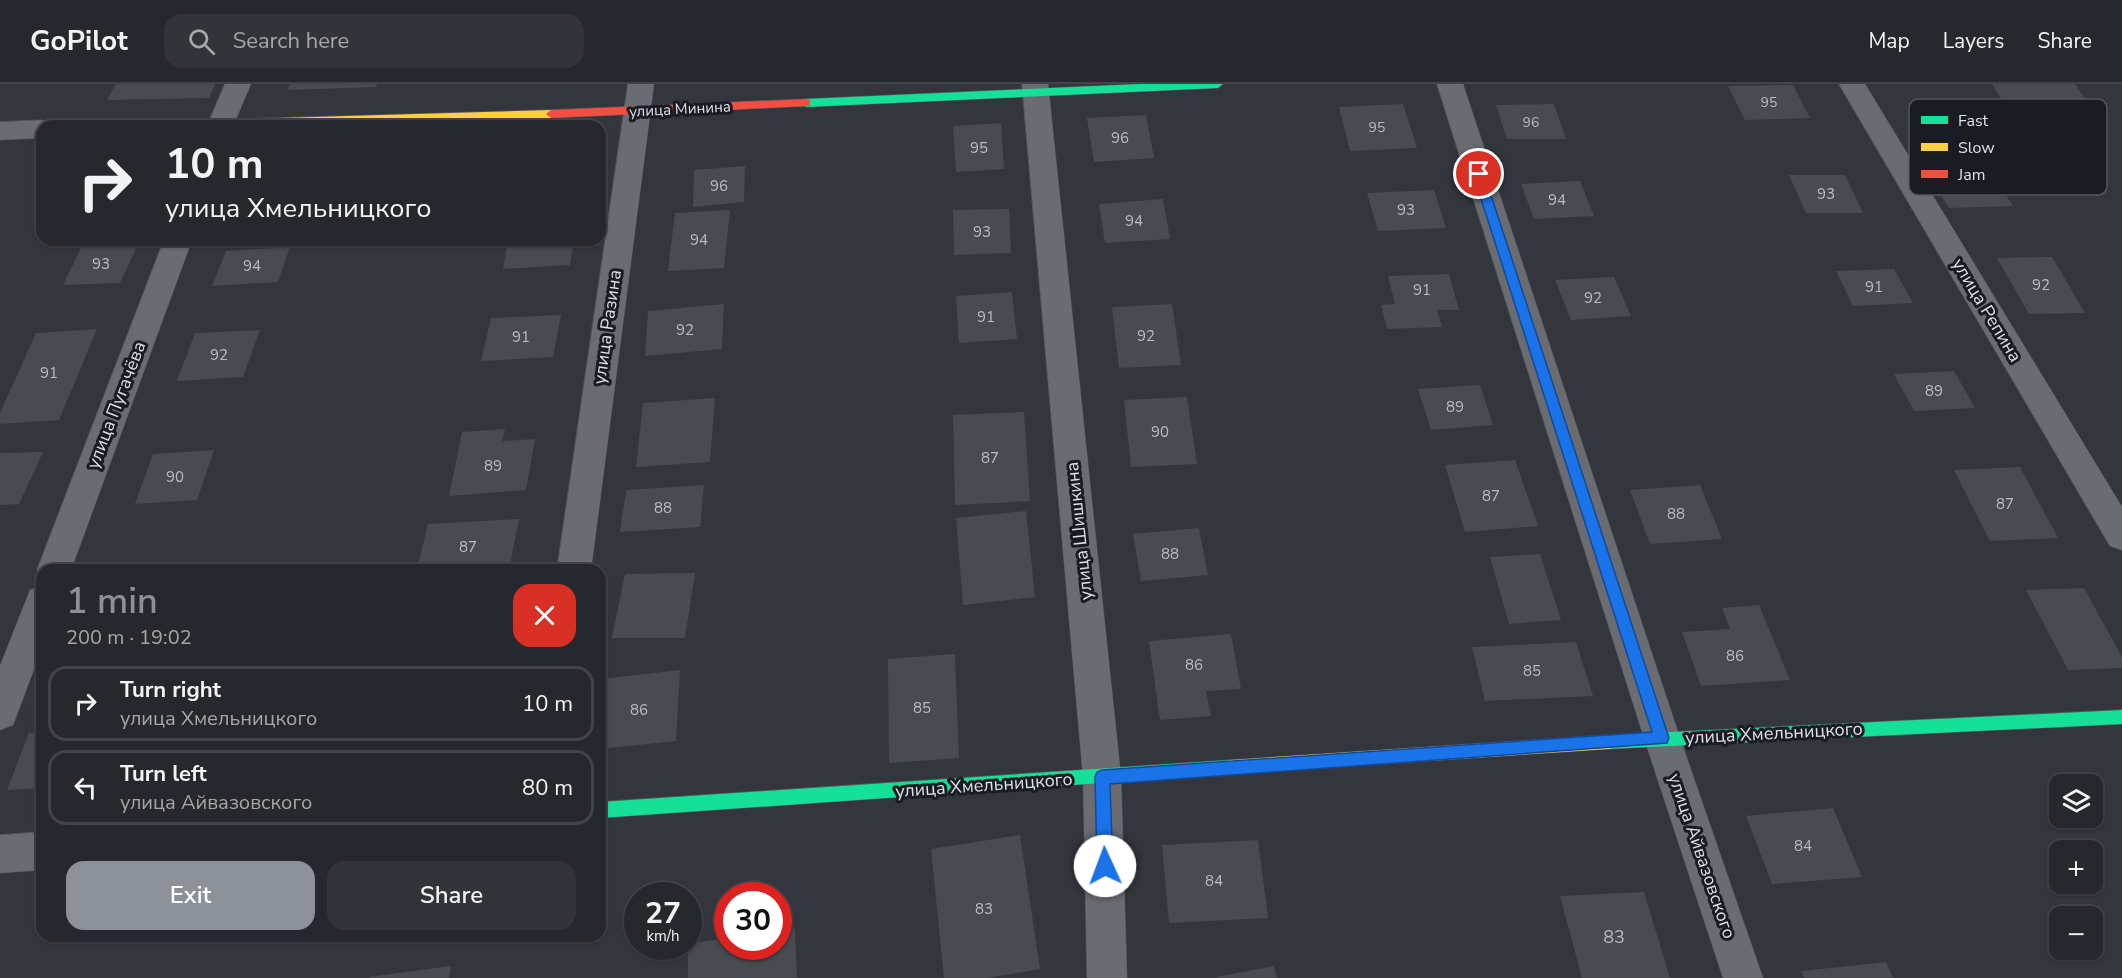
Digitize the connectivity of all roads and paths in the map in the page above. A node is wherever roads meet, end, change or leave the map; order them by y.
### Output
1 (238, 84) edge
2 (1218, 84) edge
3 (1450, 84) edge
4 (1852, 84) edge
5 (1036, 88) edge
6 (639, 98) edge
7 (223, 120) edge
8 (298, 120) edge
9 (36, 129) edge
10 (0, 131) edge
11 (1909, 179) edge
12 (1918, 195) edge
13 (175, 246) edge
14 (2122, 536) edge
15 (56, 564) edge
16 (575, 564) edge
17 (36, 617) edge
18 (0, 713) edge
19 (2122, 717) edge
20 (1662, 738) junction
21 (1102, 777) junction
22 (606, 810) edge
23 (36, 852) edge
24 (0, 855) edge
25 (1107, 978) edge
26 (1743, 978) edge

1 - 7 street
2 - 5 street, улица Минина
3 - 20 street, улица Айвазовского
4 - 11 street, улица Репина
5 - 6 street, улица Минина
5 - 21 street, улица Шишкина
6 - 8 street, улица Минина
6 - 16 street, улица Разина
9 - 10 street
12 - 14 street, улица Репина
13 - 15 street, улица Пугачёва
17 - 18 street
19 - 20 street, улица Хмельницкого
20 - 21 street, улица Хмельницкого
20 - 26 street, улица Айвазовского
21 - 22 street, улица Хмельницкого
21 - 25 street, улица Шишкина
23 - 24 street

